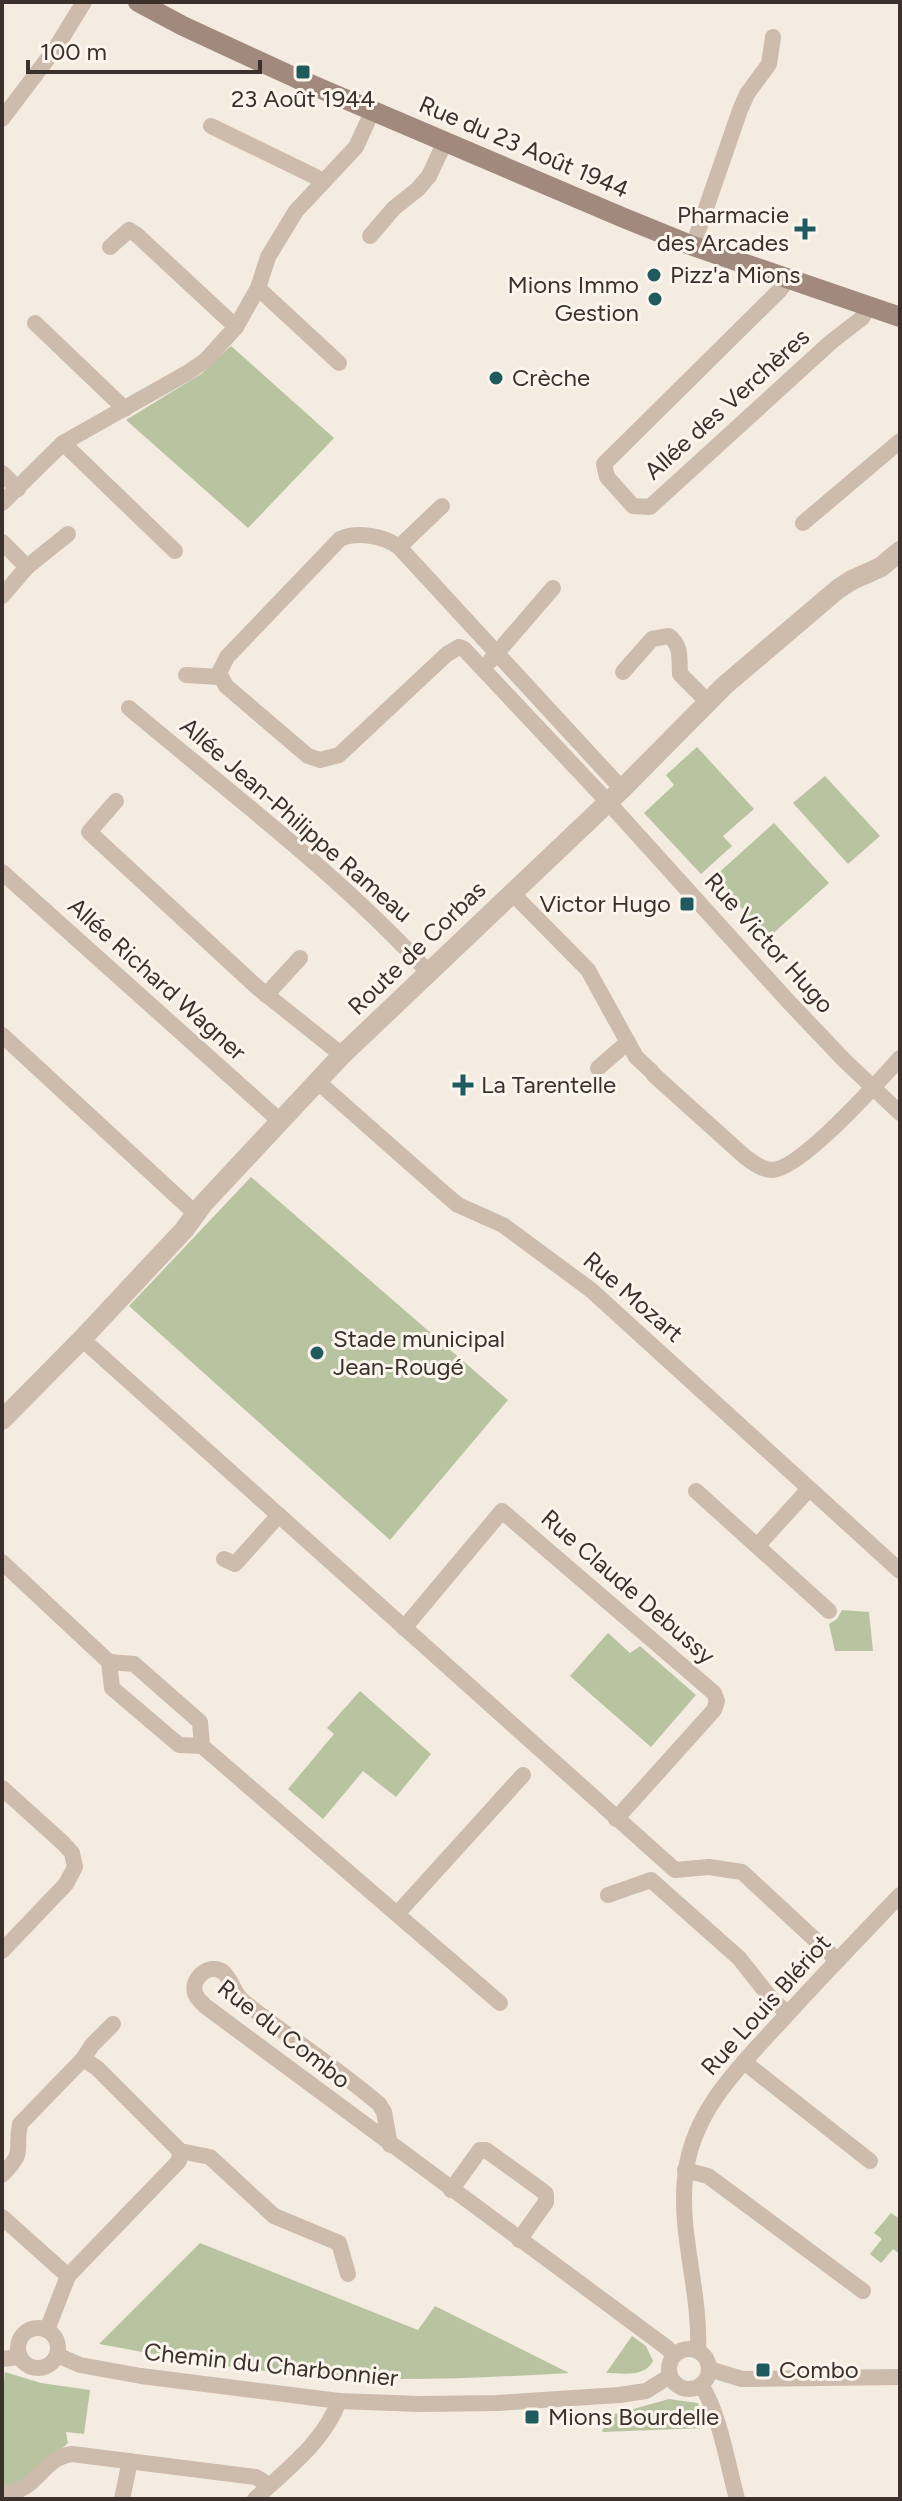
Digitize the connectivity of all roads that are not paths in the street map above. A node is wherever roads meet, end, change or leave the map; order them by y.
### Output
1 (84, 2) edge
2 (138, 2) edge
3 (773, 37) dead end
4 (372, 112) junction
5 (2, 119) edge
6 (211, 126) dead end
7 (445, 142) junction
8 (323, 182) junction
9 (370, 236) dead end
10 (693, 246) junction
11 (110, 247) dead end
12 (789, 277) junction
13 (258, 288) junction
14 (869, 306) junction
15 (900, 317) edge
16 (35, 323) dead end
17 (236, 327) junction
18 (339, 363) dead end
19 (125, 409) junction
20 (900, 441) edge
21 (63, 443) junction
22 (2, 473) edge
23 (18, 489) junction
24 (2, 503) edge
25 (442, 506) dead end
26 (803, 523) dead end
27 (68, 534) dead end
28 (2, 542) edge
29 (399, 547) junction
30 (175, 551) dead end
31 (900, 551) edge
32 (27, 567) junction
33 (553, 588) dead end
34 (2, 596) edge
35 (497, 655) junction
36 (483, 668) junction
37 (623, 672) dead end
38 (186, 675) dead end
39 (219, 677) junction
40 (708, 702) junction
41 (129, 708) dead end
42 (615, 795) junction
43 (116, 801) dead end
44 (2, 872) edge
45 (512, 893) junction
46 (300, 958) dead end
47 (428, 972) junction
48 (266, 995) junction
49 (2, 1035) edge
50 (628, 1042) junction
51 (342, 1055) junction
52 (900, 1058) edge
53 (598, 1068) dead end
54 (318, 1082) junction
55 (873, 1087) junction
56 (900, 1113) edge
57 (280, 1121) junction
58 (196, 1214) junction
59 (82, 1339) junction
60 (2, 1420) edge
61 (809, 1489) junction
62 (696, 1491) dead end
63 (279, 1515) junction
64 (758, 1545) junction
65 (224, 1559) dead end
66 (2, 1562) edge
67 (900, 1571) edge
68 (829, 1611) dead end
69 (404, 1628) junction
70 (109, 1662) junction
71 (202, 1746) junction
72 (523, 1775) dead end
73 (2, 1788) edge
74 (616, 1819) junction
75 (608, 1895) dead end
76 (900, 1895) edge
77 (397, 1914) junction
78 (2, 1951) edge
79 (837, 1960) junction
80 (500, 2003) dead end
81 (788, 2013) junction
82 (113, 2024) dead end
83 (83, 2059) junction
84 (744, 2062) junction
85 (390, 2145) junction
86 (180, 2151) junction
87 (870, 2161) dead end
88 (685, 2170) junction
89 (2, 2175) edge
90 (451, 2190) junction
91 (2, 2217) edge
92 (519, 2240) junction
93 (348, 2274) dead end
94 (68, 2276) junction
95 (863, 2291) dead end
96 (47, 2330) junction
97 (2, 2335) edge
98 (19, 2349) junction
99 (698, 2351) junction
100 (57, 2355) junction
101 (674, 2355) junction
102 (2, 2359) edge
103 (709, 2369) junction
104 (670, 2376) junction
105 (900, 2377) edge
106 (701, 2385) junction
107 (339, 2401) junction
108 (130, 2461) junction
109 (269, 2485) junction
110 (2, 2493) edge
111 (122, 2499) edge
112 (255, 2499) edge
113 (737, 2499) edge

1 - 5 street
2 - 4 main road, Rue du 23 Août 1944
3 - 10 street
4 - 7 main road, Rue du 23 Août 1944
4 - 8 street
6 - 8 street
7 - 9 street
7 - 10 main road, Rue du 23 Août 1944
8 - 13 street
10 - 12 main road, Rue du 23 Août 1944
11 - 17 street
12 - 14 main road, Rue du 23 Août 1944
12 - 14 street, Allée des Verchères
13 - 17 street
13 - 18 street
14 - 15 main road, Rue du 23 Août 1944
16 - 19 street
17 - 19 street
19 - 21 street
20 - 26 street
21 - 23 street
21 - 30 street
22 - 23 street
23 - 24 street
25 - 29 street
27 - 32 street
28 - 32 street
29 - 35 street
29 - 39 street
31 - 40 street, Route de Corbas
32 - 34 street
33 - 35 street
35 - 36 street
35 - 42 street
36 - 39 street
36 - 42 street
37 - 40 street
38 - 39 street
40 - 42 street, Route de Corbas
41 - 47 street, Allée Jean-Philippe Rameau
42 - 45 street, Route de Corbas
42 - 55 street, Rue Victor Hugo
43 - 48 street
44 - 57 street, Allée Richard Wagner
45 - 47 street, Route de Corbas
45 - 50 street
46 - 48 street
47 - 51 street, Route de Corbas
48 - 51 street
49 - 58 street
50 - 53 street
50 - 55 street
51 - 54 street, Route de Corbas
52 - 55 street
54 - 57 street, Route de Corbas
54 - 61 street, Rue Mozart
55 - 56 street, Rue Victor Hugo
57 - 58 street, Route de Corbas
58 - 59 street, Route de Corbas
59 - 60 street, Route de Corbas
59 - 63 street
61 - 64 street
61 - 67 street, Rue Mozart
62 - 64 street
63 - 65 street
63 - 69 street
64 - 68 street
66 - 70 street
69 - 74 street
69 - 74 street, Rue Claude Debussy
70 - 71 street
70 - 71 street
71 - 77 street
72 - 77 street
73 - 78 street
74 - 79 street
75 - 81 street
76 - 79 street, Rue Louis Blériot
77 - 80 street
79 - 81 street, Rue Louis Blériot
81 - 84 street, Rue Louis Blériot
82 - 83 street
83 - 86 street
83 - 89 street
84 - 87 street
84 - 88 street, Rue Louis Blériot
85 - 85 street, Rue du Combo
85 - 90 street, Rue du Combo
86 - 93 street
86 - 94 street
88 - 95 street
88 - 99 street, Rue Louis Blériot
90 - 92 street, Rue du Combo
90 - 92 street
91 - 94 street
92 - 101 street, Rue du Combo
94 - 96 street
96 - 98 street
96 - 100 street
97 - 98 street
98 - 100 street
98 - 102 street
99 - 101 street
99 - 103 street
100 - 107 street, Chemin du Charbonnier
101 - 104 street
103 - 105 street
103 - 106 street
104 - 106 street
104 - 107 street, Chemin du Charbonnier
106 - 113 street
107 - 109 street
108 - 109 street
108 - 110 street
108 - 111 street
109 - 112 street

